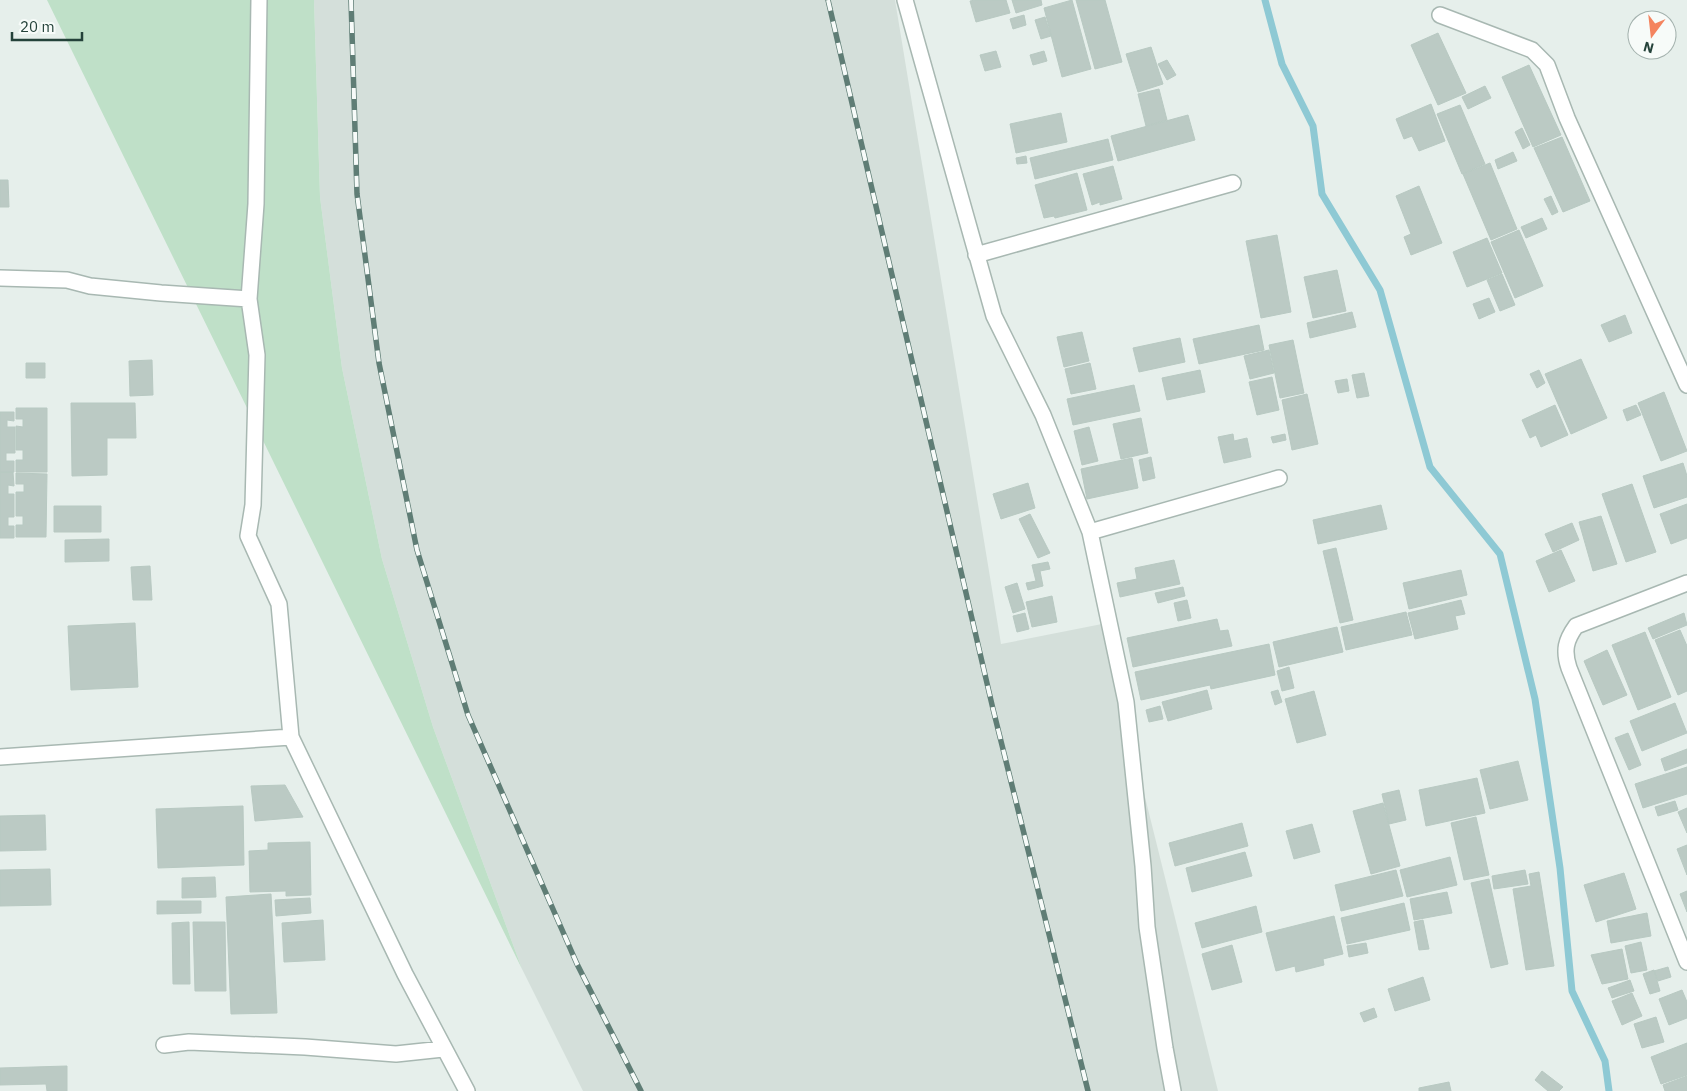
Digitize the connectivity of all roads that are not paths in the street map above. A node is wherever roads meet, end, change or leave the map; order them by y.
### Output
1 (259, 0) edge
2 (905, 0) edge
3 (1440, 15) dead end
4 (1233, 183) dead end
5 (976, 255) junction
6 (0, 278) edge
7 (249, 299) junction
8 (1687, 385) edge
9 (1279, 478) dead end
10 (1090, 532) junction
11 (1687, 583) edge
12 (291, 737) junction
13 (0, 757) edge
14 (1687, 962) edge
15 (164, 1045) dead end
16 (443, 1049) junction
17 (467, 1091) edge
18 (1173, 1091) edge

1 - 7 street
2 - 5 street
3 - 8 street
4 - 5 street
5 - 10 street
6 - 7 street
7 - 12 street
9 - 10 street
10 - 18 street
11 - 14 street
12 - 13 street
12 - 16 street
15 - 16 street
16 - 17 street

